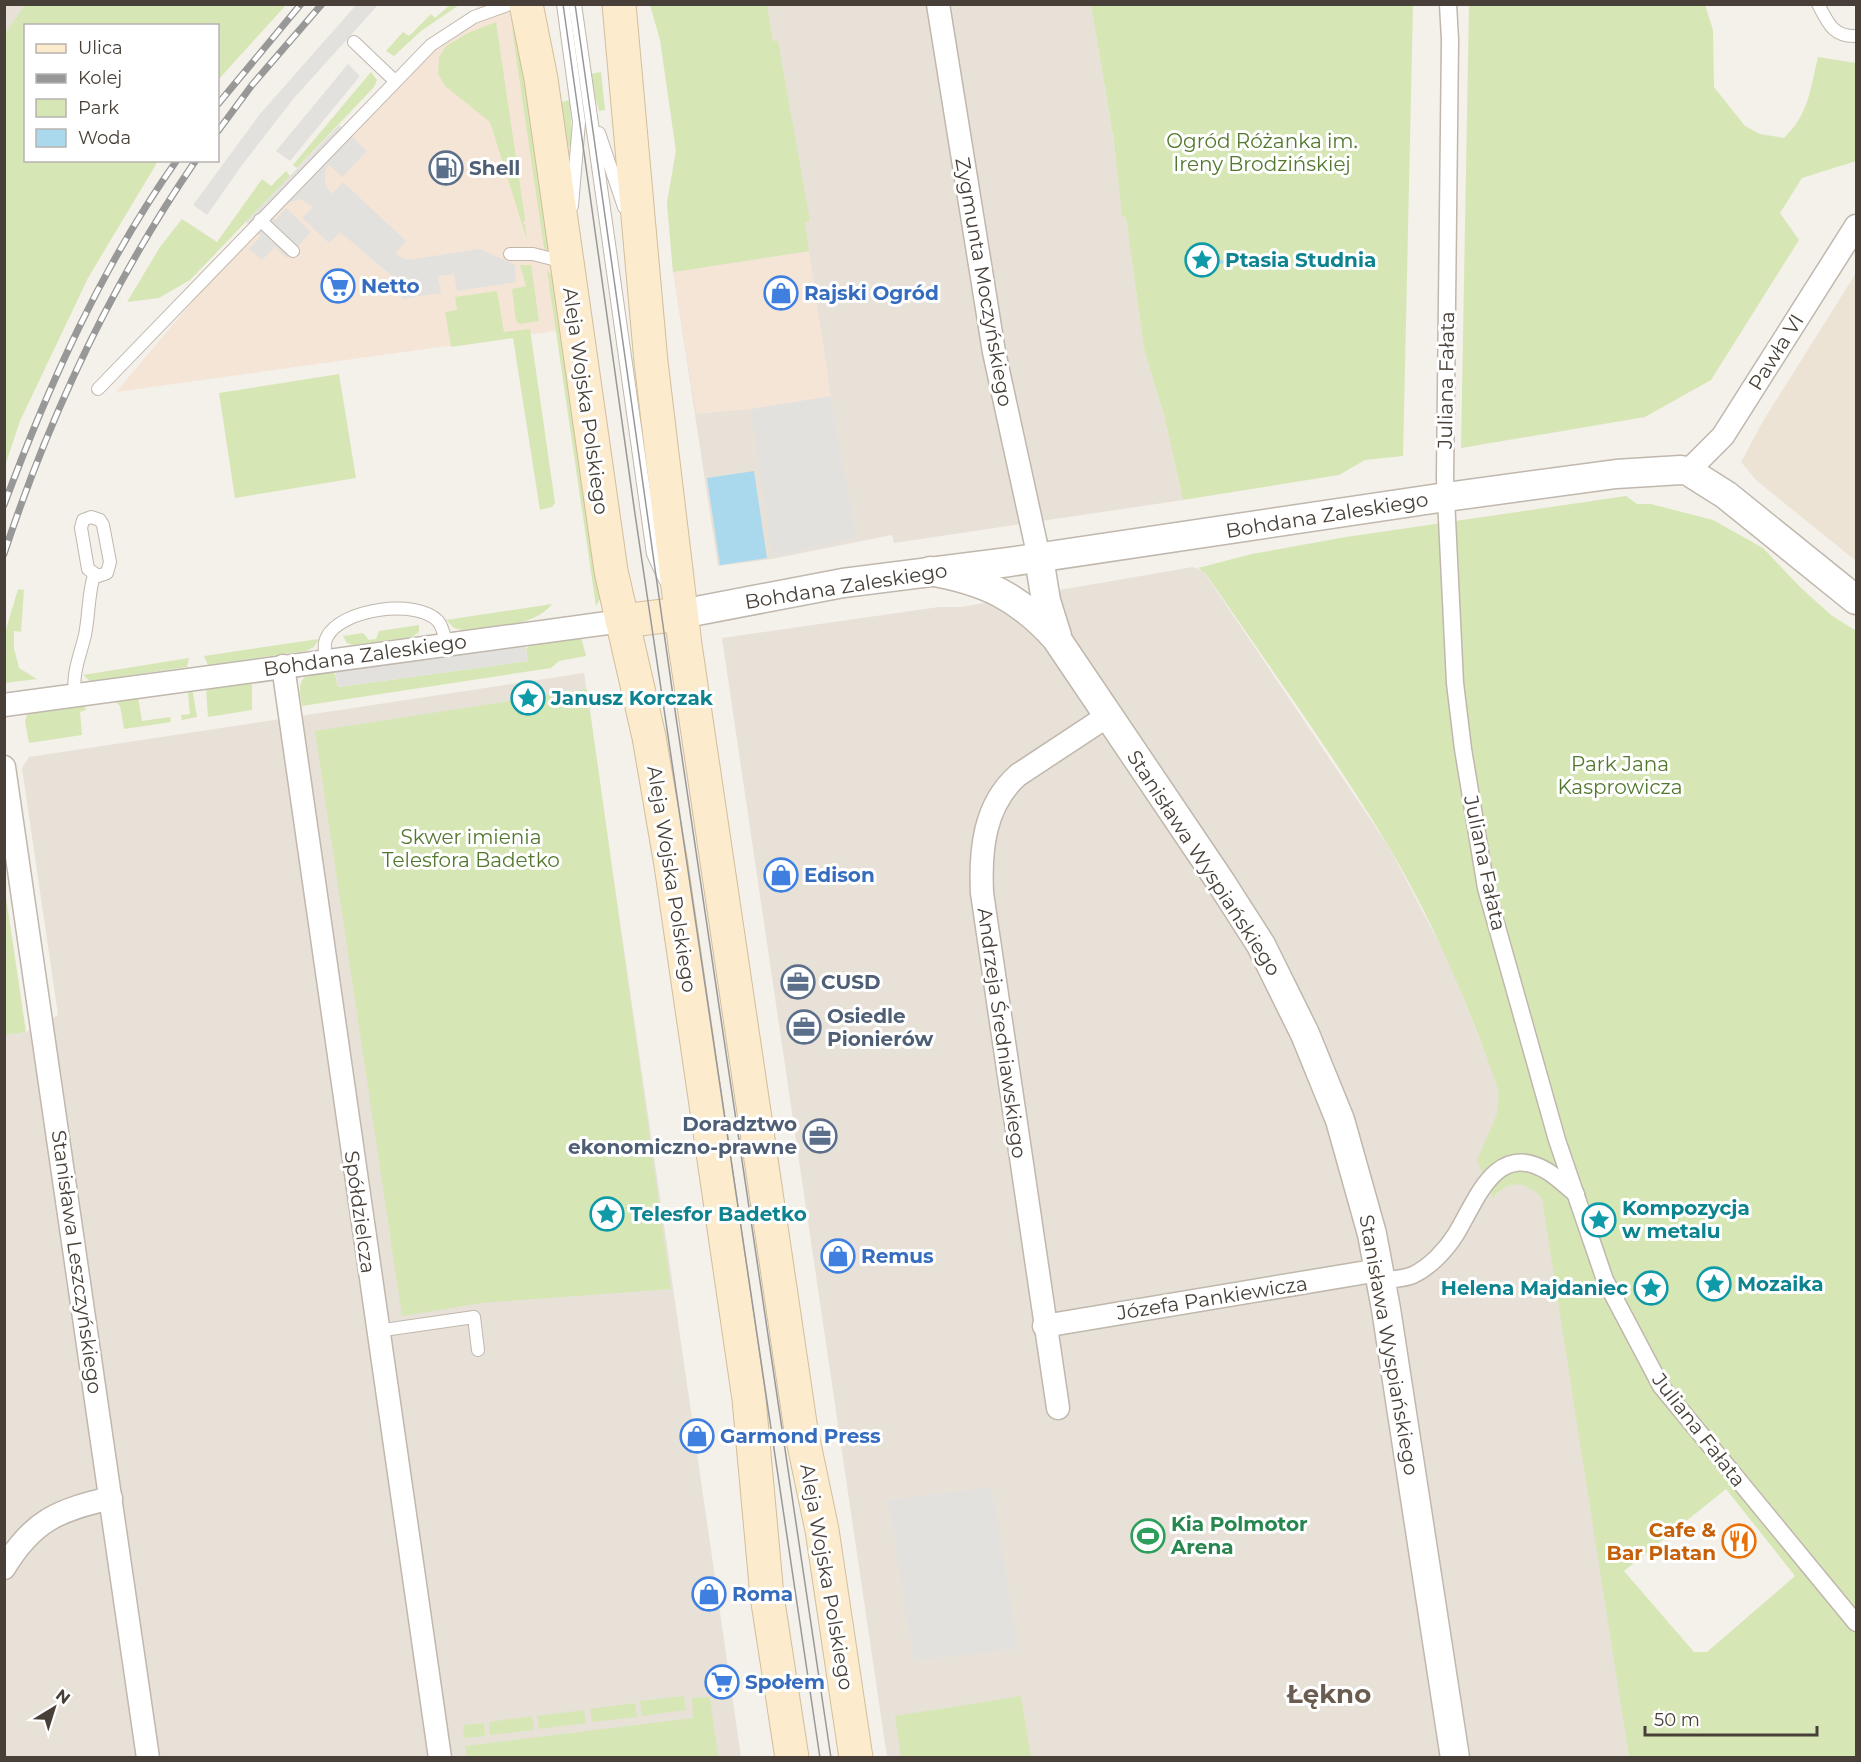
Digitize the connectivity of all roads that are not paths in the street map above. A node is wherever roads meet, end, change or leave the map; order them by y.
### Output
1 (510, 4) edge
2 (526, 4) edge
3 (563, 4) edge
4 (575, 4) edge
5 (619, 4) edge
6 (938, 4) edge
7 (1448, 4) edge
8 (1818, 4) edge
9 (1857, 36) edge
10 (354, 42) dead end
11 (394, 81) junction
12 (588, 94) junction
13 (260, 220) junction
14 (1857, 226) edge
15 (293, 251) dead end
16 (510, 254) dead end
17 (642, 256) junction
18 (567, 262) junction
19 (98, 389) dead end
20 (1688, 471) junction
21 (1446, 497) junction
22 (1039, 558) junction
23 (930, 571) junction
24 (94, 575) dead end
25 (1857, 600) edge
26 (681, 614) junction
27 (622, 621) junction
28 (446, 643) junction
29 (1064, 649) junction
30 (326, 661) junction
31 (283, 666) junction
32 (75, 694) junction
33 (4, 705) edge
34 (1109, 715) junction
35 (4, 767) edge
36 (1576, 1194) junction
37 (1380, 1276) junction
38 (1044, 1326) junction
39 (377, 1331) junction
40 (478, 1350) dead end
41 (1058, 1408) dead end
42 (111, 1498) junction
43 (4, 1568) edge
44 (1857, 1623) edge
45 (148, 1758) edge
46 (441, 1758) edge
47 (792, 1758) edge
48 (856, 1758) edge
49 (1455, 1758) edge

1 - 11 lane
2 - 18 main road, Aleja Wojska Polskiego
3 - 18 lane
4 - 12 lane
5 - 17 main road, Aleja Wojska Polskiego
6 - 22 street, Zygmunta Moczyńskiego
7 - 21 street, Juliana Fałata
8 - 9 lane
10 - 11 lane
11 - 13 lane
12 - 17 lane
12 - 26 lane
13 - 15 lane
13 - 19 lane
14 - 20 street, Pawła VI
16 - 18 lane
17 - 26 main road, Aleja Wojska Polskiego
18 - 27 main road, Aleja Wojska Polskiego
20 - 21 street, Bohdana Zaleskiego
20 - 25 street
21 - 22 street, Bohdana Zaleskiego
21 - 36 street, Juliana Fałata
22 - 23 street, Bohdana Zaleskiego
22 - 29 street, Stanisława Wyspiańskiego
23 - 26 street, Bohdana Zaleskiego
23 - 29 street, Stanisława Wyspiańskiego
24 - 32 lane
26 - 27 main road, Bohdana Zaleskiego
26 - 48 main road, Aleja Wojska Polskiego
27 - 28 street, Bohdana Zaleskiego
27 - 47 main road, Aleja Wojska Polskiego
28 - 30 street, Bohdana Zaleskiego
28 - 30 lane
29 - 34 street, Stanisława Wyspiańskiego
30 - 31 street, Bohdana Zaleskiego
31 - 32 street, Bohdana Zaleskiego
31 - 39 street, Spółdzielcza
32 - 33 street, Bohdana Zaleskiego
34 - 37 street, Stanisława Wyspiańskiego
34 - 38 street, Andrzeja Średniawskiego
35 - 42 street, Stanisława Leszczyńskiego
36 - 37 street
36 - 44 street, Juliana Fałata
37 - 38 street, Józefa Pankiewicza
37 - 49 street, Stanisława Wyspiańskiego
38 - 41 street, Andrzeja Średniawskiego
39 - 40 lane
39 - 46 street, Spółdzielcza
42 - 43 street
42 - 45 street, Stanisława Leszczyńskiego

